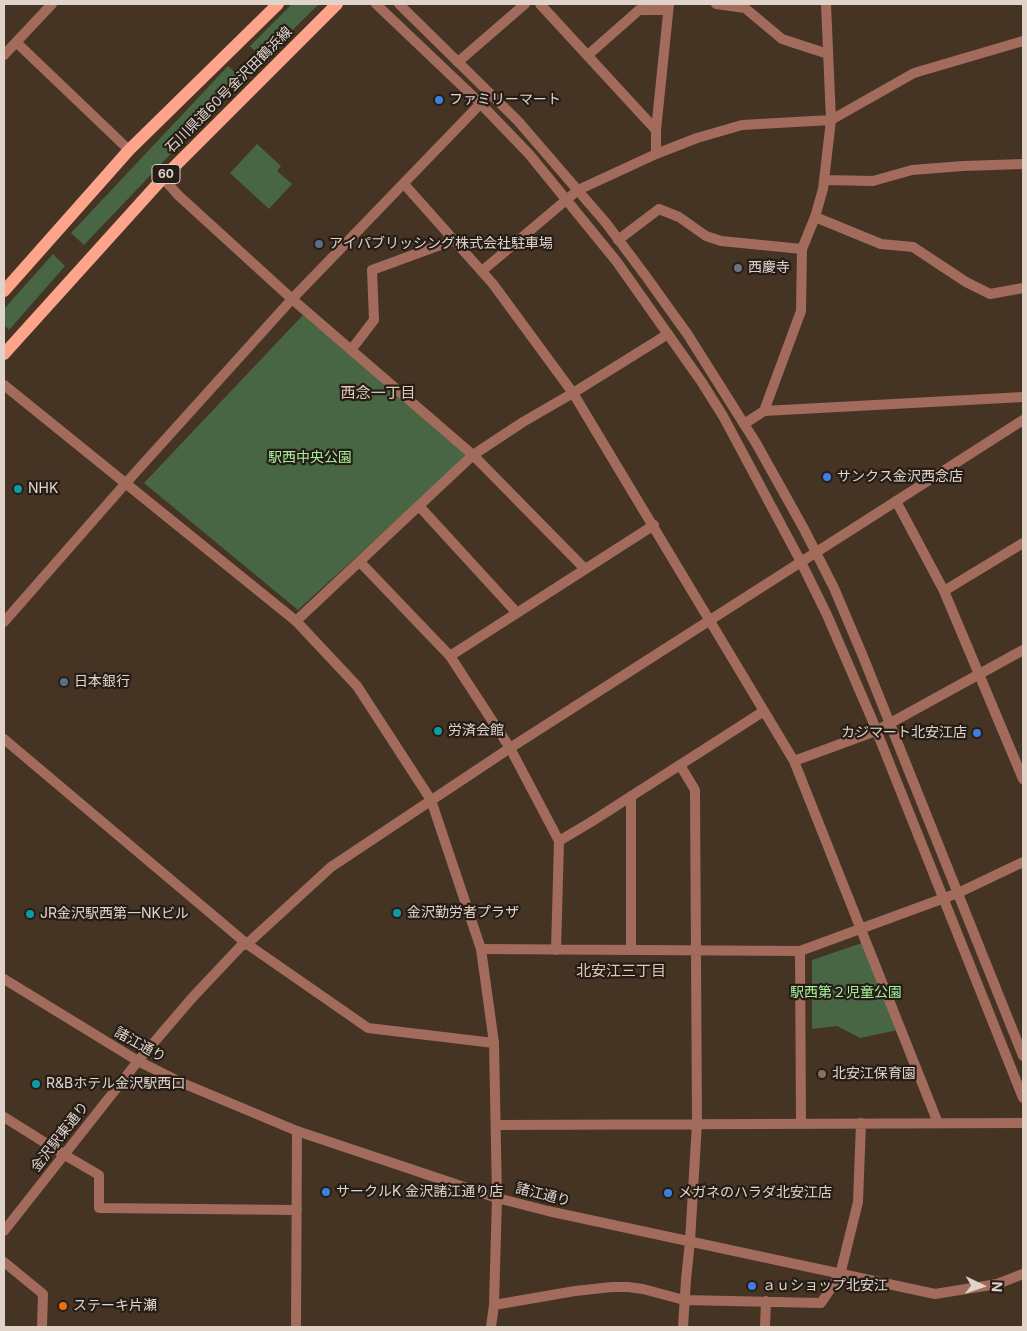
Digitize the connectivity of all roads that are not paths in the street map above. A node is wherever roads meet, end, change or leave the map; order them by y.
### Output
1 (52, 4) edge
2 (278, 4) edge
3 (337, 4) edge
4 (376, 4) edge
5 (399, 4) edge
6 (525, 4) edge
7 (540, 4) edge
8 (716, 4) edge
9 (826, 4) edge
10 (669, 7) edge
11 (1023, 41) edge
12 (16, 42) junction
13 (828, 54) junction
14 (4, 55) edge
15 (588, 55) junction
16 (458, 62) junction
17 (490, 93) junction
18 (481, 103) junction
19 (831, 120) junction
20 (656, 130) junction
21 (129, 150) junction
22 (656, 154) junction
23 (1023, 164) edge
24 (162, 178) junction
25 (824, 180) junction
26 (404, 184) junction
27 (578, 190) junction
28 (566, 199) junction
29 (815, 217) junction
30 (454, 240) junction
31 (618, 240) junction
32 (802, 249) junction
33 (482, 272) junction
34 (1023, 288) edge
35 (4, 291) edge
36 (292, 299) junction
37 (668, 334) junction
38 (352, 350) junction
39 (4, 354) edge
40 (713, 373) junction
41 (701, 381) junction
42 (4, 385) edge
43 (574, 393) junction
44 (1023, 397) edge
45 (764, 411) junction
46 (1023, 420) edge
47 (744, 424) junction
48 (473, 455) junction
49 (126, 484) junction
50 (896, 502) junction
51 (419, 506) junction
52 (654, 525) junction
53 (1023, 543) edge
54 (816, 552) junction
55 (360, 562) junction
56 (801, 562) junction
57 (585, 569) junction
58 (944, 591) junction
59 (517, 613) junction
60 (710, 620) junction
61 (296, 621) junction
62 (4, 622) edge
63 (1023, 650) edge
64 (450, 656) junction
65 (980, 675) junction
66 (764, 711) junction
67 (890, 723) junction
68 (876, 731) junction
69 (4, 739) edge
70 (510, 748) junction
71 (794, 761) junction
72 (680, 765) junction
73 (1023, 779) edge
74 (631, 796) junction
75 (431, 800) junction
76 (559, 841) junction
77 (1023, 862) edge
78 (958, 893) junction
79 (944, 899) junction
80 (861, 929) junction
81 (247, 944) junction
82 (481, 949) junction
83 (556, 950) junction
84 (630, 950) junction
85 (696, 950) junction
86 (800, 952) junction
87 (4, 979) edge
88 (494, 1043) junction
89 (1023, 1056) edge
90 (138, 1061) junction
91 (1023, 1098) edge
92 (4, 1117) edge
93 (697, 1123) junction
94 (800, 1123) junction
95 (860, 1123) junction
96 (938, 1123) junction
97 (1023, 1123) edge
98 (496, 1126) junction
99 (297, 1131) junction
100 (64, 1154) junction
101 (497, 1198) junction
102 (297, 1210) junction
103 (4, 1231) edge
104 (690, 1242) junction
105 (4, 1262) edge
106 (1023, 1274) edge
107 (840, 1275) junction
108 (684, 1300) junction
109 (766, 1302) junction
110 (494, 1305) junction
111 (42, 1327) edge
112 (296, 1327) edge
113 (491, 1327) edge
114 (683, 1327) edge
115 (765, 1327) edge

1 - 12 street
2 - 21 main road, 石川県道60号金沢田鶴浜線
3 - 24 main road, 石川県道60号金沢田鶴浜線 / 60
4 - 18 street
5 - 16 street
6 - 16 street
7 - 15 street
8 - 13 street
9 - 13 street
10 - 15 street
10 - 20 street
11 - 19 street
12 - 14 street
12 - 21 street
13 - 19 street
15 - 20 street
16 - 17 street
17 - 18 street
17 - 27 street
18 - 26 street
18 - 28 street
19 - 22 street
19 - 25 street
20 - 22 street
21 - 35 main road, 石川県道60号金沢田鶴浜線
22 - 27 street
23 - 25 street
24 - 36 street
24 - 39 main road, 石川県道60号金沢田鶴浜線 / 60
25 - 29 street
26 - 30 street
26 - 36 street
27 - 28 street
27 - 31 street
28 - 33 street
28 - 37 street
29 - 32 street
29 - 34 street
30 - 33 street
30 - 38 street
31 - 32 street
31 - 40 street
32 - 45 street
33 - 43 street
36 - 38 street
36 - 49 street
37 - 41 street
37 - 43 street
38 - 48 street
40 - 41 street
40 - 47 street
41 - 56 street
42 - 49 street
43 - 48 street
43 - 52 street
44 - 45 street
45 - 47 street
46 - 50 street, 金沢駅東通り
47 - 54 street
48 - 51 street
48 - 57 street
49 - 61 street
49 - 62 street
50 - 54 street, 金沢駅東通り
50 - 58 street
51 - 55 street
51 - 59 street
52 - 57 street
52 - 60 street
53 - 58 street
54 - 56 street, 金沢駅東通り
54 - 67 street
55 - 61 street
55 - 64 street
56 - 60 street, 金沢駅東通り
56 - 68 street
57 - 59 street
58 - 65 street
59 - 64 street
60 - 66 street
60 - 70 street, 金沢駅東通り
61 - 75 street
63 - 65 street
64 - 70 street
65 - 67 street
65 - 73 street
66 - 71 street
66 - 72 street
67 - 68 street
67 - 78 street
68 - 71 street
68 - 79 street
69 - 81 street
70 - 75 street, 金沢駅東通り
70 - 76 street
71 - 80 street
72 - 74 street
72 - 85 street
74 - 76 street
74 - 84 street
75 - 81 street, 金沢駅東通り
75 - 82 street
76 - 83 street
77 - 78 street
78 - 79 street
78 - 89 street
79 - 80 street
79 - 91 street
80 - 86 street
80 - 96 street
81 - 88 street
81 - 90 street, 金沢駅東通り
82 - 83 street
82 - 88 street
83 - 84 street
84 - 85 street
85 - 86 street
85 - 93 street
86 - 94 street
87 - 90 street, 諸江通り
88 - 98 street
90 - 99 street, 諸江通り
90 - 100 street, 金沢駅東通り
92 - 100 street
93 - 94 street
93 - 98 street
93 - 104 street
94 - 95 street
95 - 96 street
95 - 107 street
96 - 97 street
98 - 101 street
99 - 101 street, 諸江通り
99 - 102 street
100 - 102 street
100 - 103 street, 金沢駅東通り
101 - 104 street, 諸江通り
101 - 110 street
102 - 112 street
104 - 107 street, 諸江通り
104 - 108 street
105 - 111 street
106 - 107 street, 諸江通り
107 - 109 street
108 - 109 street
108 - 110 street
108 - 114 street
109 - 115 street
110 - 113 street

